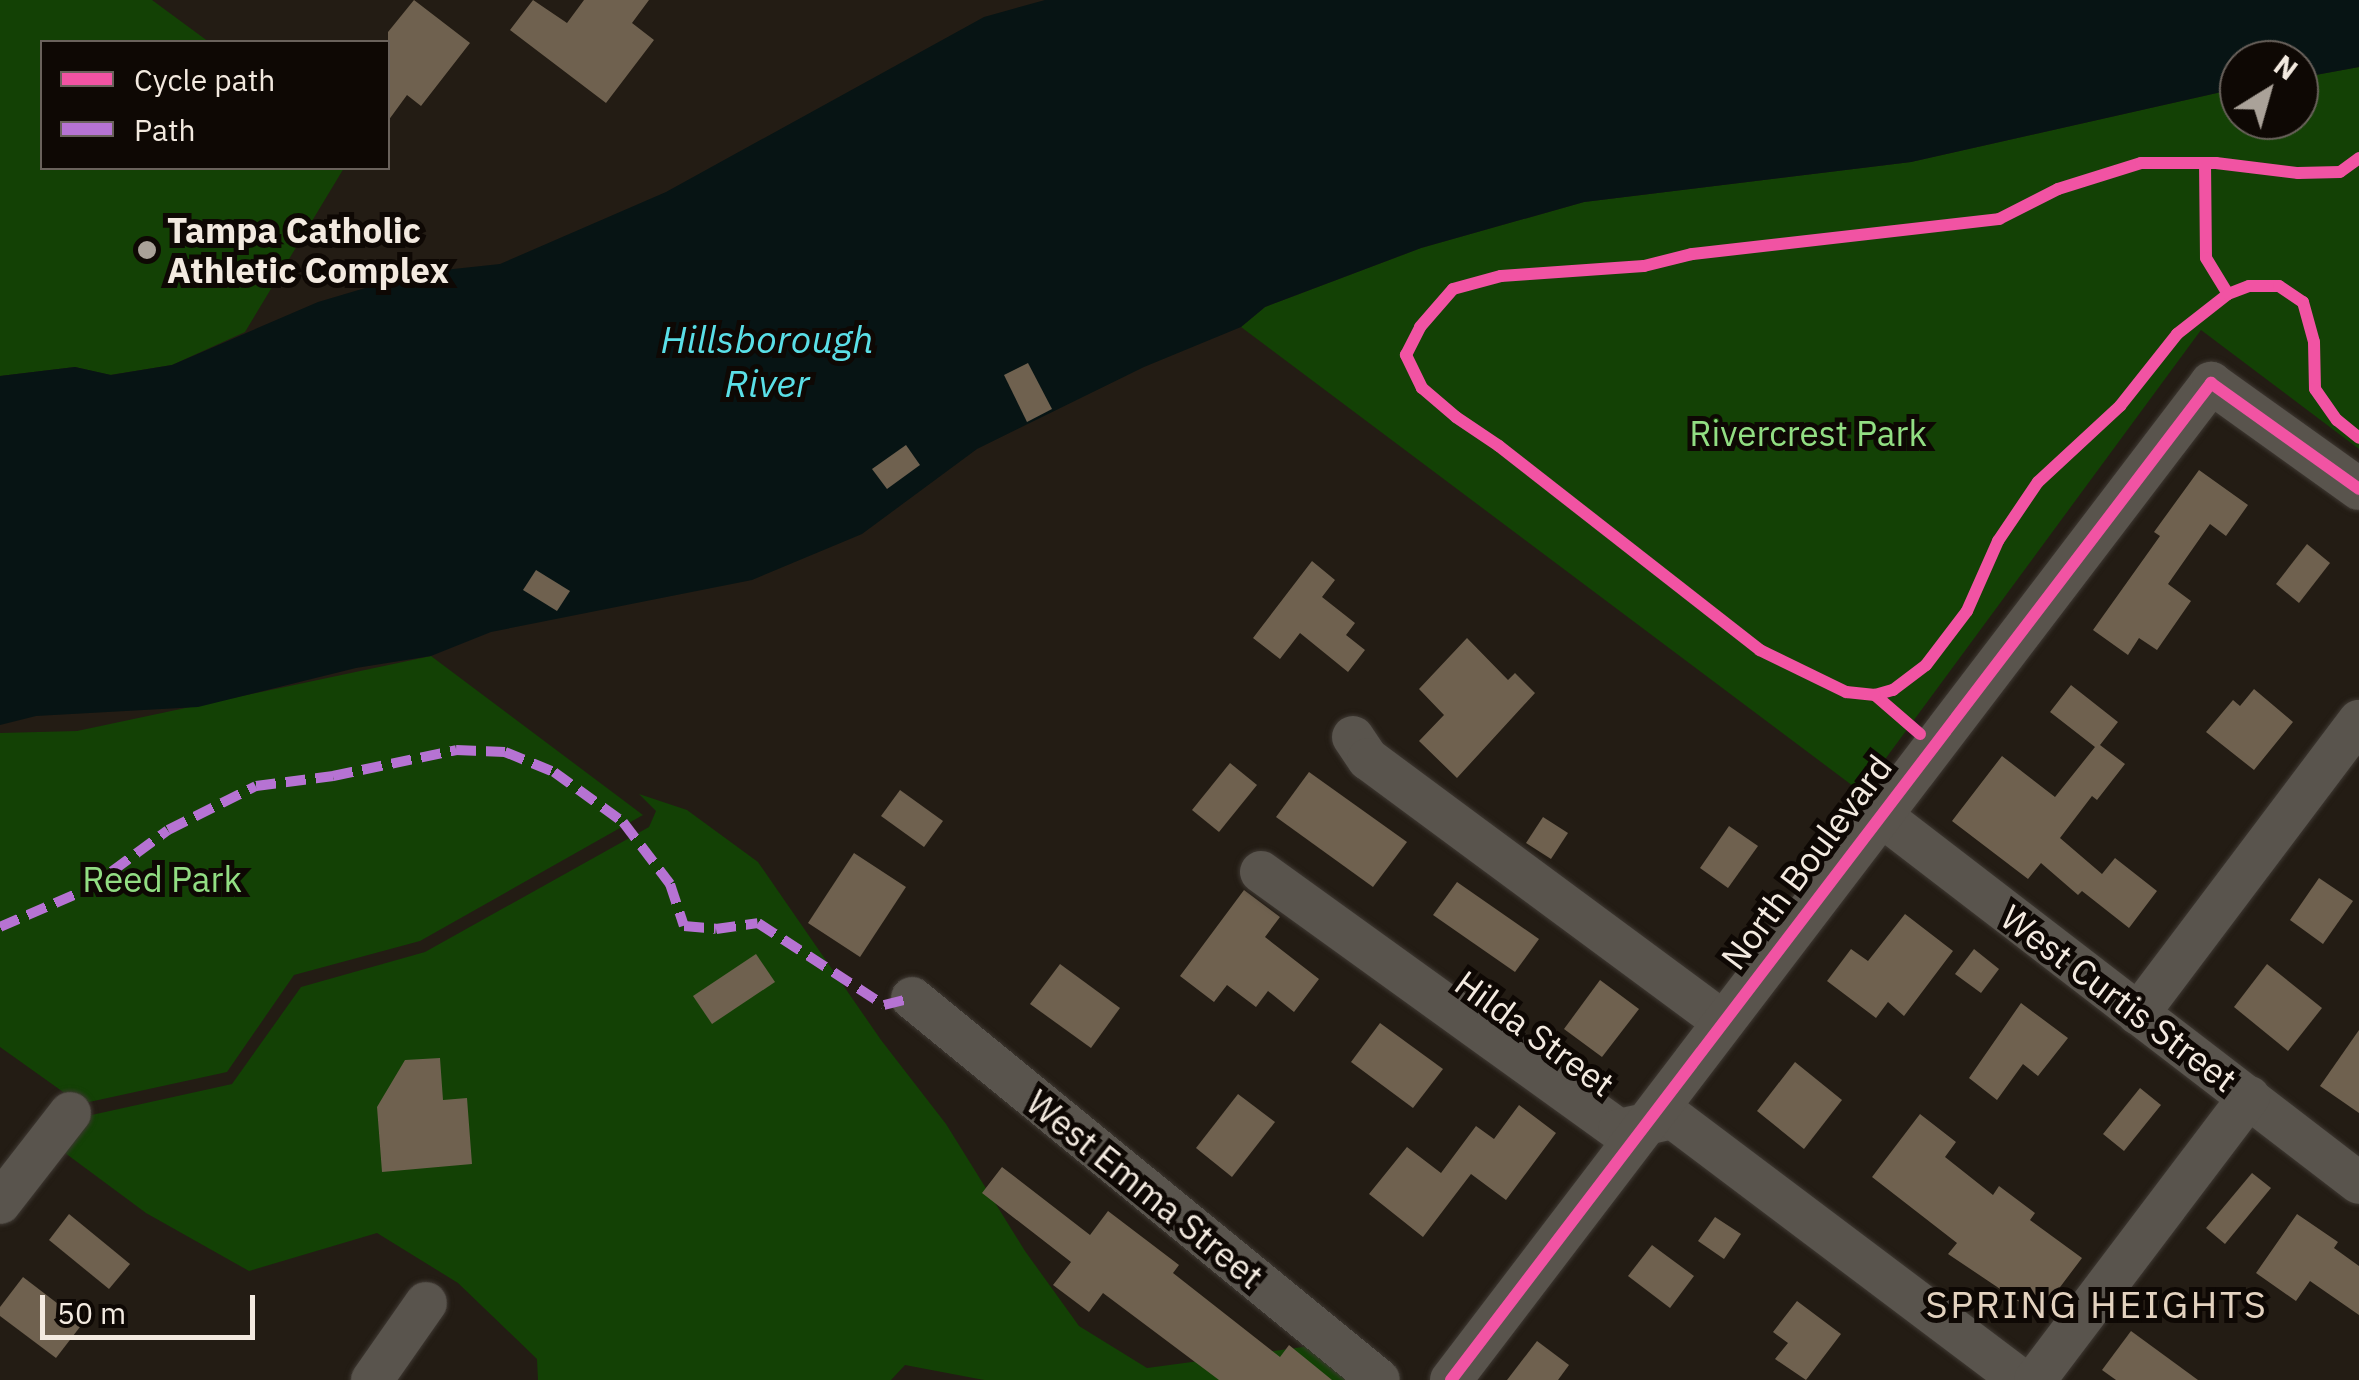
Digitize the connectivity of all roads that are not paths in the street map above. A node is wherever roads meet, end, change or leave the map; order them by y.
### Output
1 (2359, 489) edge
2 (2359, 721) edge
3 (1353, 737) dead end
4 (1879, 814) junction
5 (1261, 872) dead end
6 (912, 998) dead end
7 (2138, 1014) junction
8 (1723, 1022) junction
9 (2249, 1097) junction
10 (70, 1113) dead end
11 (1644, 1126) junction
12 (2359, 1183) edge
13 (0, 1203) edge
14 (426, 1303) dead end
15 (372, 1380) edge
16 (1379, 1380) edge
17 (1452, 1380) edge
18 (2021, 1380) edge
19 (2034, 1380) edge

1 - 4 street, North Boulevard
2 - 7 street
3 - 8 street
4 - 7 street, West Curtis Street
4 - 8 street, North Boulevard
5 - 11 street, Hilda Street
6 - 16 street, West Emma Street
7 - 9 street, West Curtis Street
8 - 11 street, North Boulevard
9 - 12 street, West Curtis Street
9 - 19 street
10 - 13 street
11 - 17 street, North Boulevard
11 - 18 street, Hilda Street
14 - 15 street

